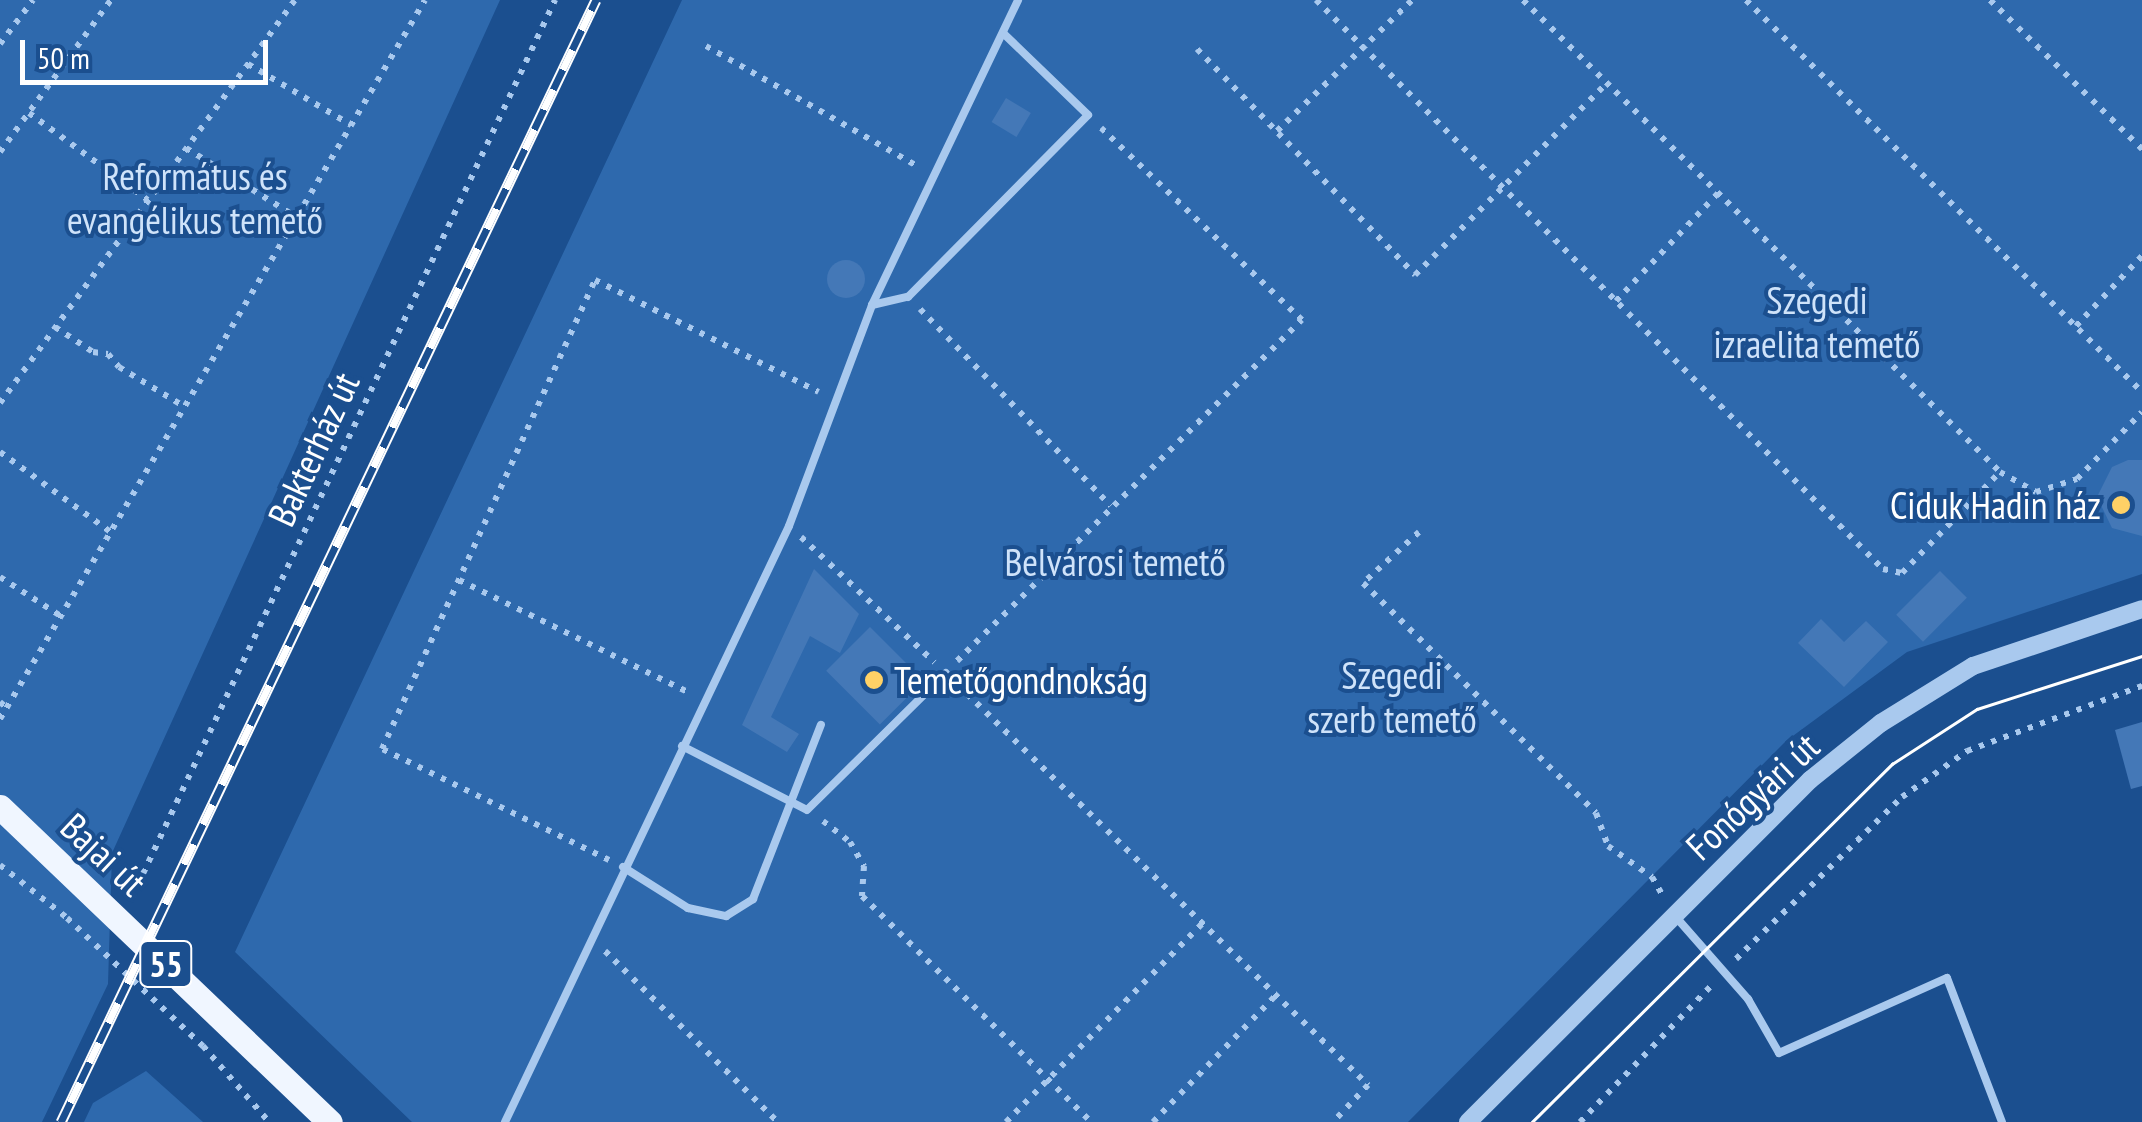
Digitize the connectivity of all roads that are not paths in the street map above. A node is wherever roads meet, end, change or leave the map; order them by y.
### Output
1 (1018, 0) edge
2 (1003, 34) junction
3 (872, 305) junction
4 (2142, 610) edge
5 (946, 673) road end
6 (821, 726) dead end
7 (682, 746) junction
8 (793, 802) junction
9 (0, 807) edge
10 (624, 867) junction
11 (1674, 915) junction
12 (330, 1122) edge
13 (504, 1122) edge
14 (1468, 1122) edge
15 (2002, 1122) edge

1 - 2 lane
2 - 3 lane
2 - 3 lane
3 - 7 lane
4 - 11 street, Fonógyári út
5 - 8 lane
6 - 8 lane
7 - 8 lane
7 - 10 lane
8 - 10 lane
9 - 12 main road, Bajai út / 55
10 - 13 lane
11 - 14 street, Fonógyári út
11 - 15 lane

